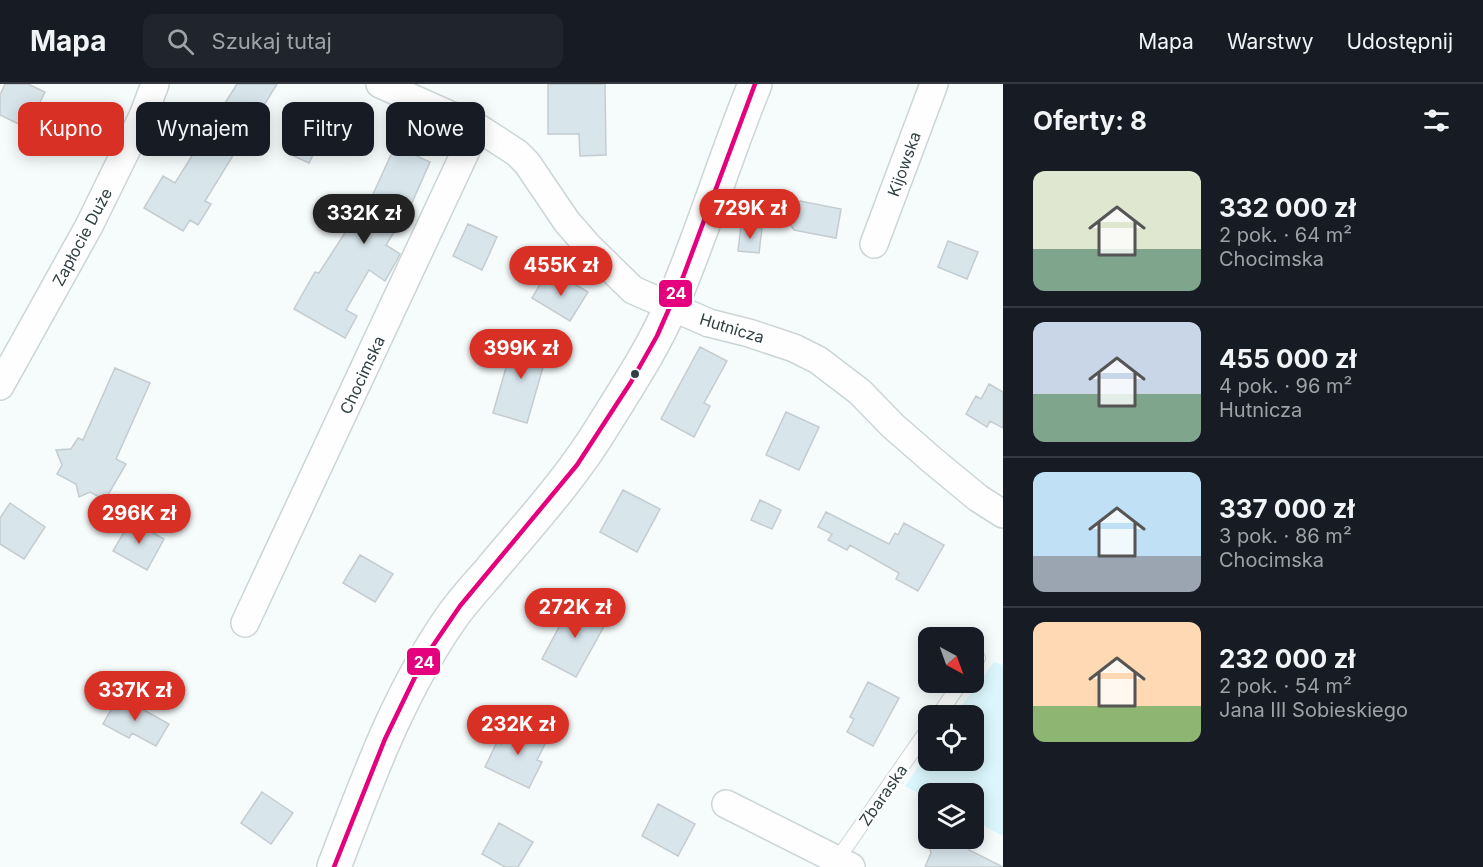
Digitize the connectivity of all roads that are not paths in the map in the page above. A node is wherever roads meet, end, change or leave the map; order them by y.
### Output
1 (155, 84) edge
2 (380, 84) edge
3 (755, 84) edge
4 (934, 84) edge
5 (423, 102) edge
6 (485, 132) edge
7 (463, 156) edge
8 (874, 244) dead end
9 (671, 307) junction
10 (0, 386) edge
11 (1003, 514) edge
12 (245, 622) dead end
13 (918, 745) edge
14 (726, 804) dead end
15 (844, 864) edge
16 (334, 867) edge

1 - 10 street, Zapłocie Duże
2 - 5 street, Hutnicza
3 - 9 street
4 - 8 street, Kijowska
6 - 9 street, Hutnicza
7 - 12 street, Chocimska
9 - 11 street, Hutnicza
9 - 16 street
13 - 15 lane, Zbaraska
14 - 15 street, Zbaraska

